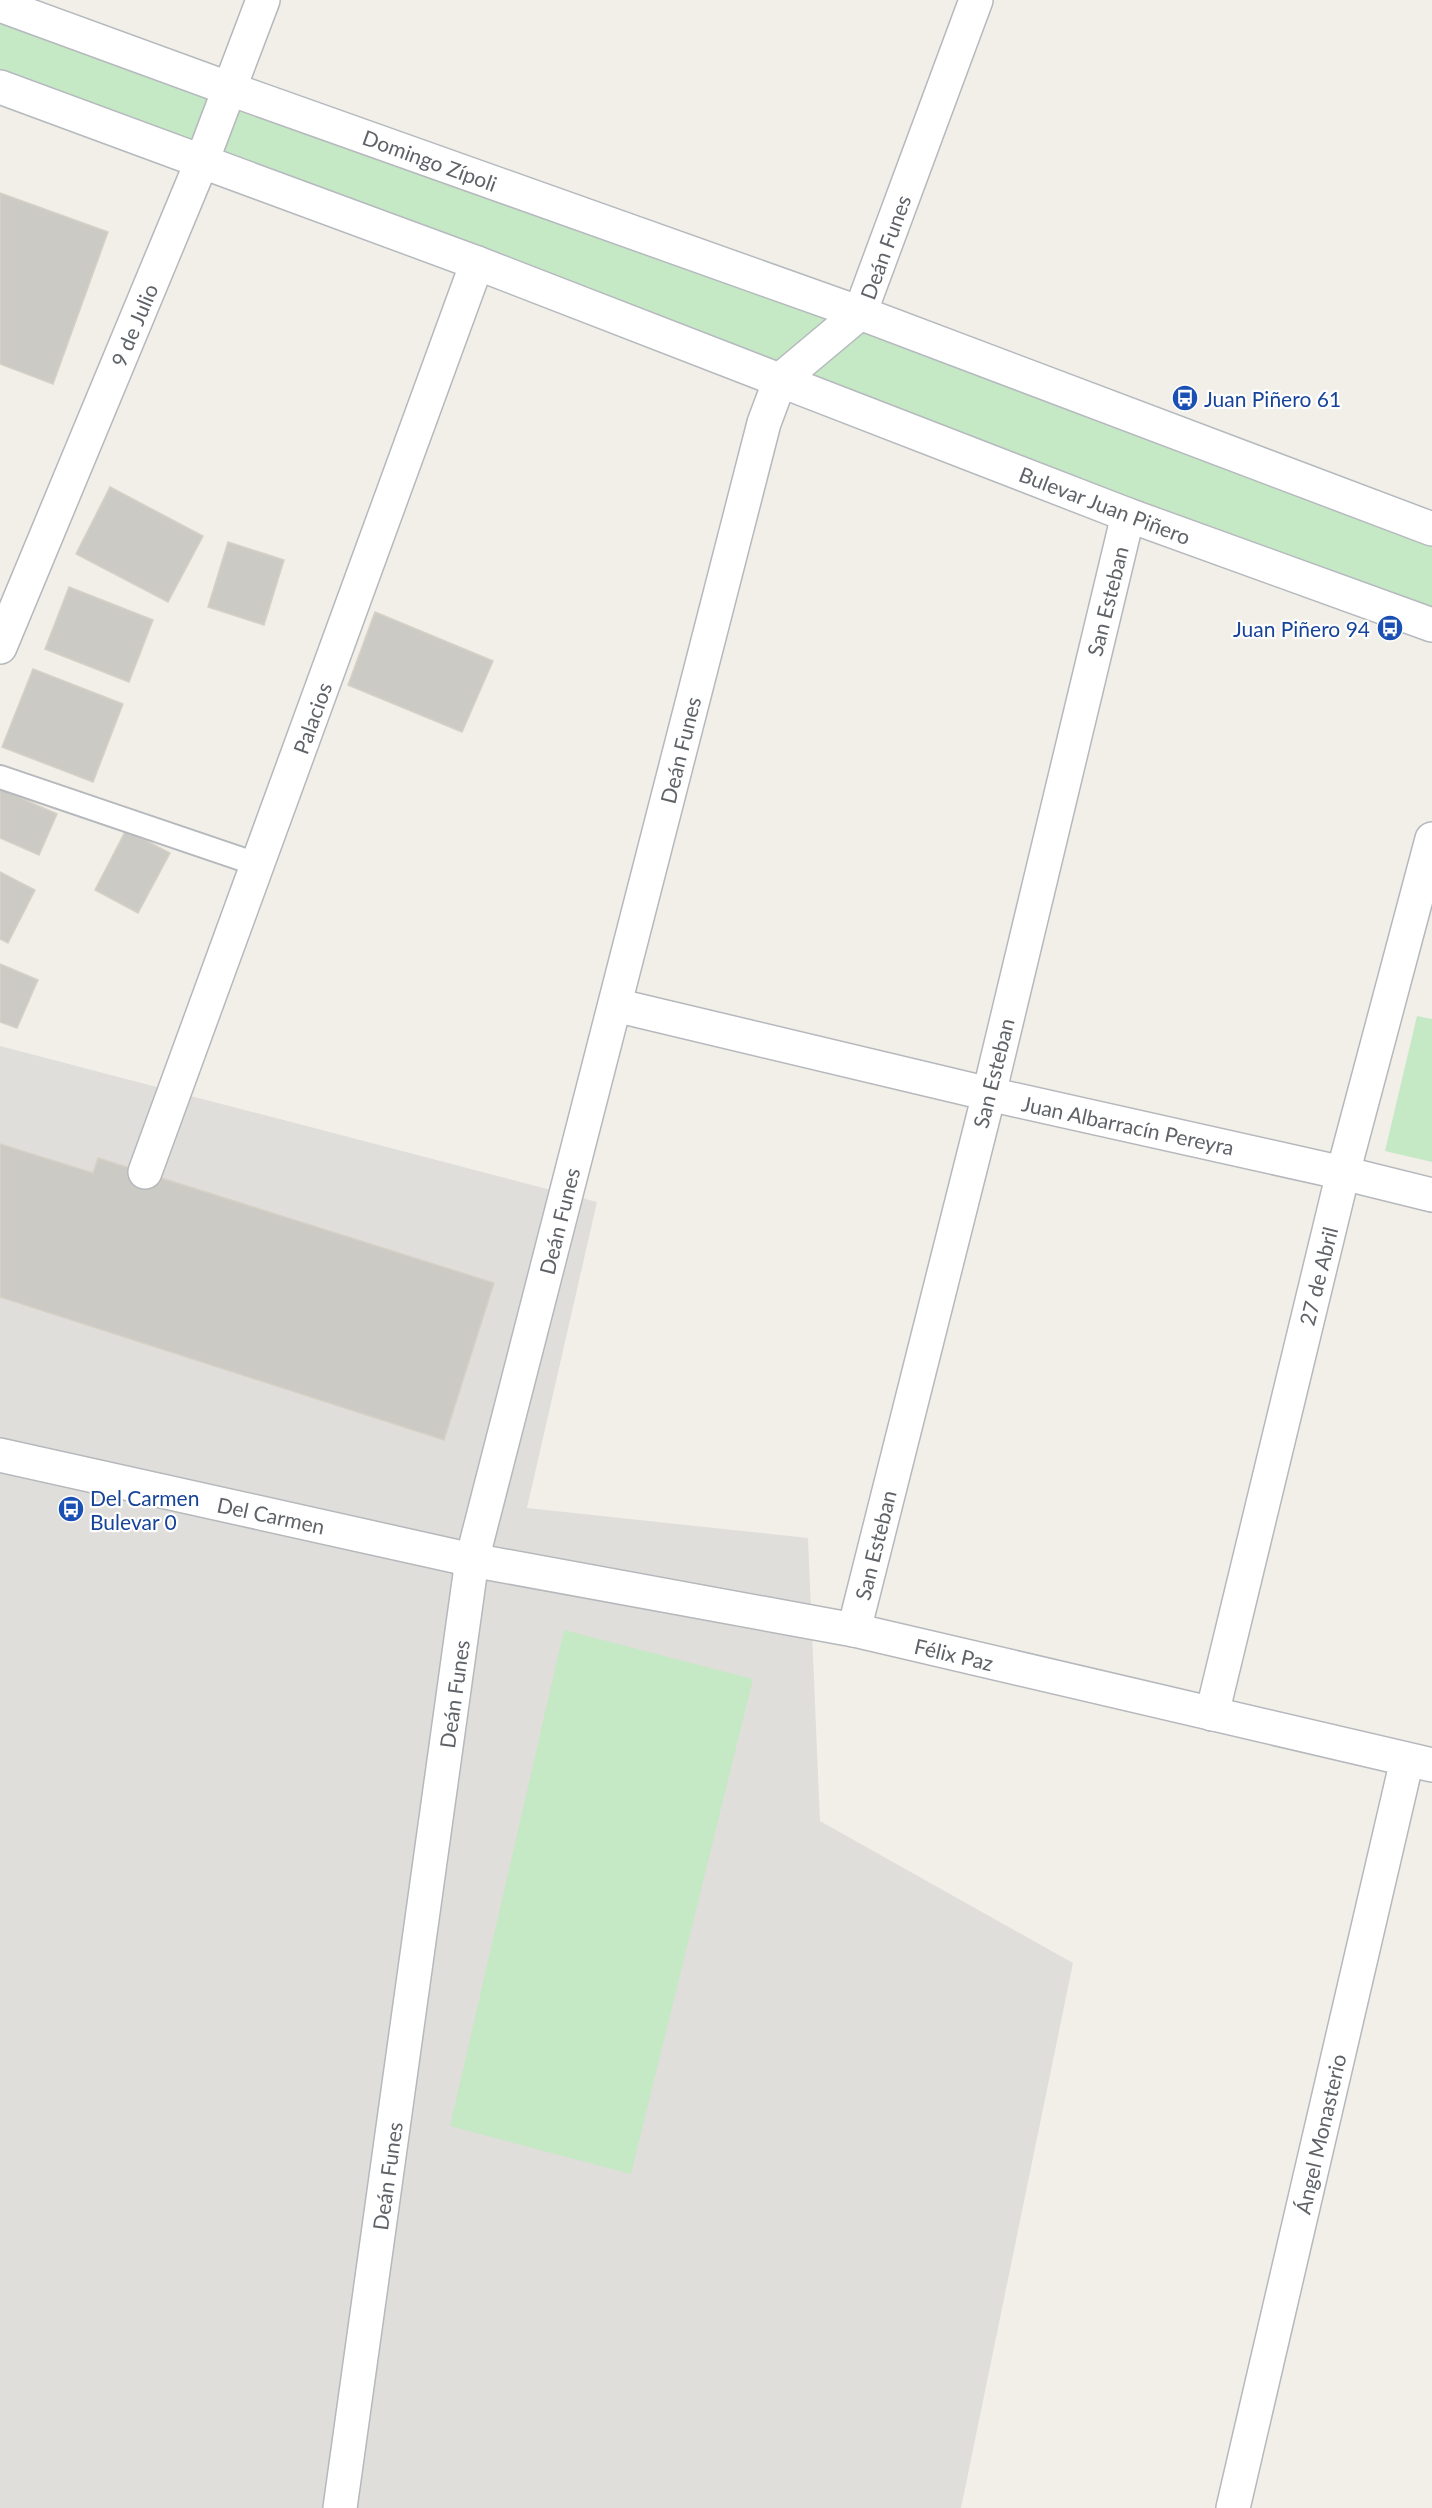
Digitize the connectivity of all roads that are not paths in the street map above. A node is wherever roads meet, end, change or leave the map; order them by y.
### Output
1 (263, 0) edge
2 (976, 0) edge
3 (0, 5) edge
4 (0, 87) edge
5 (230, 89) junction
6 (202, 160) junction
7 (477, 262) junction
8 (861, 313) junction
9 (780, 380) junction
10 (1128, 515) junction
11 (1432, 529) edge
12 (1432, 625) edge
13 (0, 647) edge
14 (0, 777) edge
15 (1432, 839) edge
16 (259, 864) junction
17 (615, 1005) junction
18 (988, 1094) junction
19 (145, 1172) dead end
20 (1343, 1173) junction
21 (1432, 1195) edge
22 (0, 1455) edge
23 (472, 1560) junction
24 (854, 1630) junction
25 (1212, 1714) junction
26 (1419, 1763) edge
27 (340, 2508) edge
28 (1233, 2508) edge

1 - 5 street, 9 de Julio
2 - 8 street, Deán Funes
3 - 5 street, Domingo Zípoli
4 - 6 street
5 - 6 street, 9 de Julio
5 - 8 street, Domingo Zípoli
6 - 7 street
6 - 13 street, 9 de Julio
7 - 9 street
7 - 16 street, Palacios
8 - 9 street, Deán Funes
8 - 11 street
9 - 10 street, Bulevar Juan Piñero
9 - 17 street, Deán Funes
10 - 12 street, Bulevar Juan Piñero
10 - 18 street, San Esteban
14 - 16 lane
15 - 20 street, 27 de Abril
16 - 19 street, Palacios
17 - 18 street, Juan Albarracín Pereyra
17 - 23 street, Deán Funes
18 - 20 street, Juan Albarracín Pereyra
18 - 24 street, San Esteban
20 - 21 street, Juan Albarracín Pereyra
20 - 25 street, 27 de Abril
22 - 23 street, Del Carmen
23 - 24 street, Félix Paz
23 - 27 street, Deán Funes
24 - 25 street, Félix Paz
25 - 26 street, Félix Paz
26 - 28 street, Ángel Monasterio

